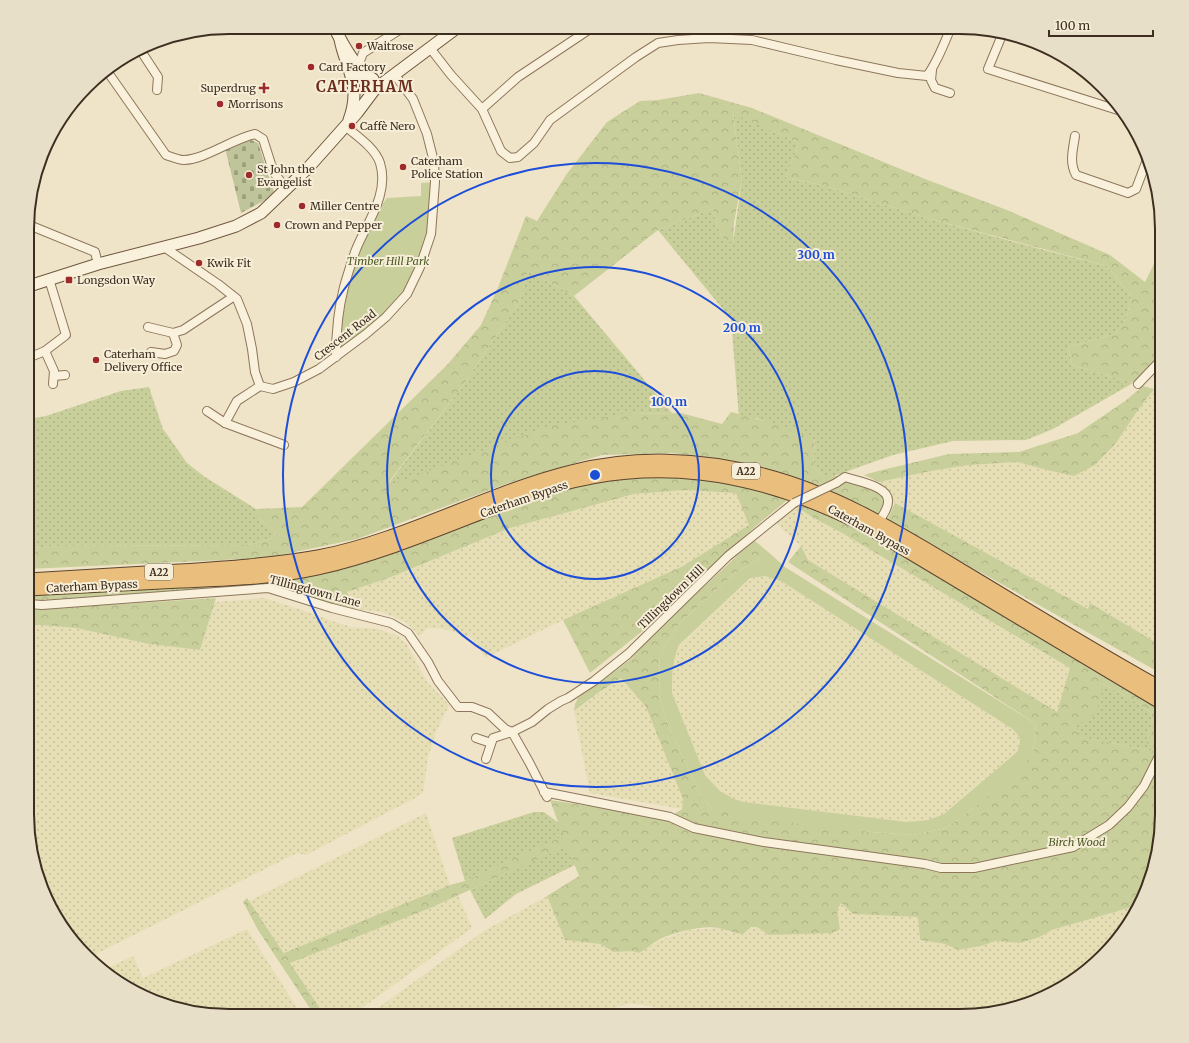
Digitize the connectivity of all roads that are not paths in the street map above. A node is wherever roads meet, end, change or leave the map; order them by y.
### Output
1 (338, 34) edge
2 (393, 34) edge
3 (449, 34) edge
4 (582, 34) edge
5 (948, 34) edge
6 (340, 39) junction
7 (1000, 39) edge
8 (430, 48) junction
9 (143, 54) edge
10 (932, 69) junction
11 (398, 72) junction
12 (365, 73) junction
13 (109, 74) edge
14 (353, 87) junction
15 (156, 90) dead end
16 (373, 92) junction
17 (950, 93) dead end
18 (1114, 108) edge
19 (482, 109) junction
20 (347, 123) junction
21 (1076, 136) dead end
22 (1145, 166) edge
23 (287, 190) junction
24 (34, 228) edge
25 (164, 248) junction
26 (98, 264) junction
27 (49, 279) junction
28 (34, 284) edge
29 (233, 297) junction
30 (148, 327) dead end
31 (173, 333) junction
32 (45, 351) junction
33 (151, 352) dead end
34 (34, 356) edge
35 (336, 357) junction
36 (1155, 366) edge
37 (65, 375) dead end
38 (1138, 384) dead end
39 (260, 386) junction
40 (207, 411) dead end
41 (225, 423) junction
42 (284, 445) dead end
43 (879, 522) junction
44 (34, 580) edge
45 (34, 589) edge
46 (34, 604) edge
47 (1155, 685) edge
48 (1155, 699) edge
49 (512, 732) junction
50 (476, 738) dead end
51 (491, 743) junction
52 (486, 759) dead end
53 (1155, 764) edge

1 - 6 main road
2 - 12 street
3 - 8 main road
4 - 19 street
5 - 10 street
6 - 12 main road
6 - 14 main road
7 - 18 street
8 - 11 main road
8 - 19 street
9 - 15 street
10 - 17 street
10 - 19 street
11 - 12 main road
11 - 16 main road
11 - 35 street, Crescent Road
12 - 14 main road
12 - 16 main road
13 - 23 street
14 - 16 main road
14 - 20 main road
16 - 20 main road
20 - 23 main road
20 - 35 street
21 - 22 street
23 - 25 main road
24 - 26 street
25 - 26 main road
25 - 29 street
26 - 27 main road
27 - 28 main road
27 - 32 street
29 - 31 street
29 - 39 street
30 - 31 street
31 - 33 street
32 - 34 street
32 - 37 street
35 - 39 street, Crescent Road
36 - 38 street
39 - 41 street
40 - 41 street
41 - 42 street
43 - 44 highway, Caterham Bypass / A22
43 - 47 highway, Caterham Bypass / A22
43 - 49 street, Tillingdown Hill, bridge
45 - 48 highway, Caterham Bypass / A22
46 - 49 street, Tillingdown Lane
49 - 51 street, Tillingdown Hill
49 - 53 street
50 - 51 street
51 - 52 street

